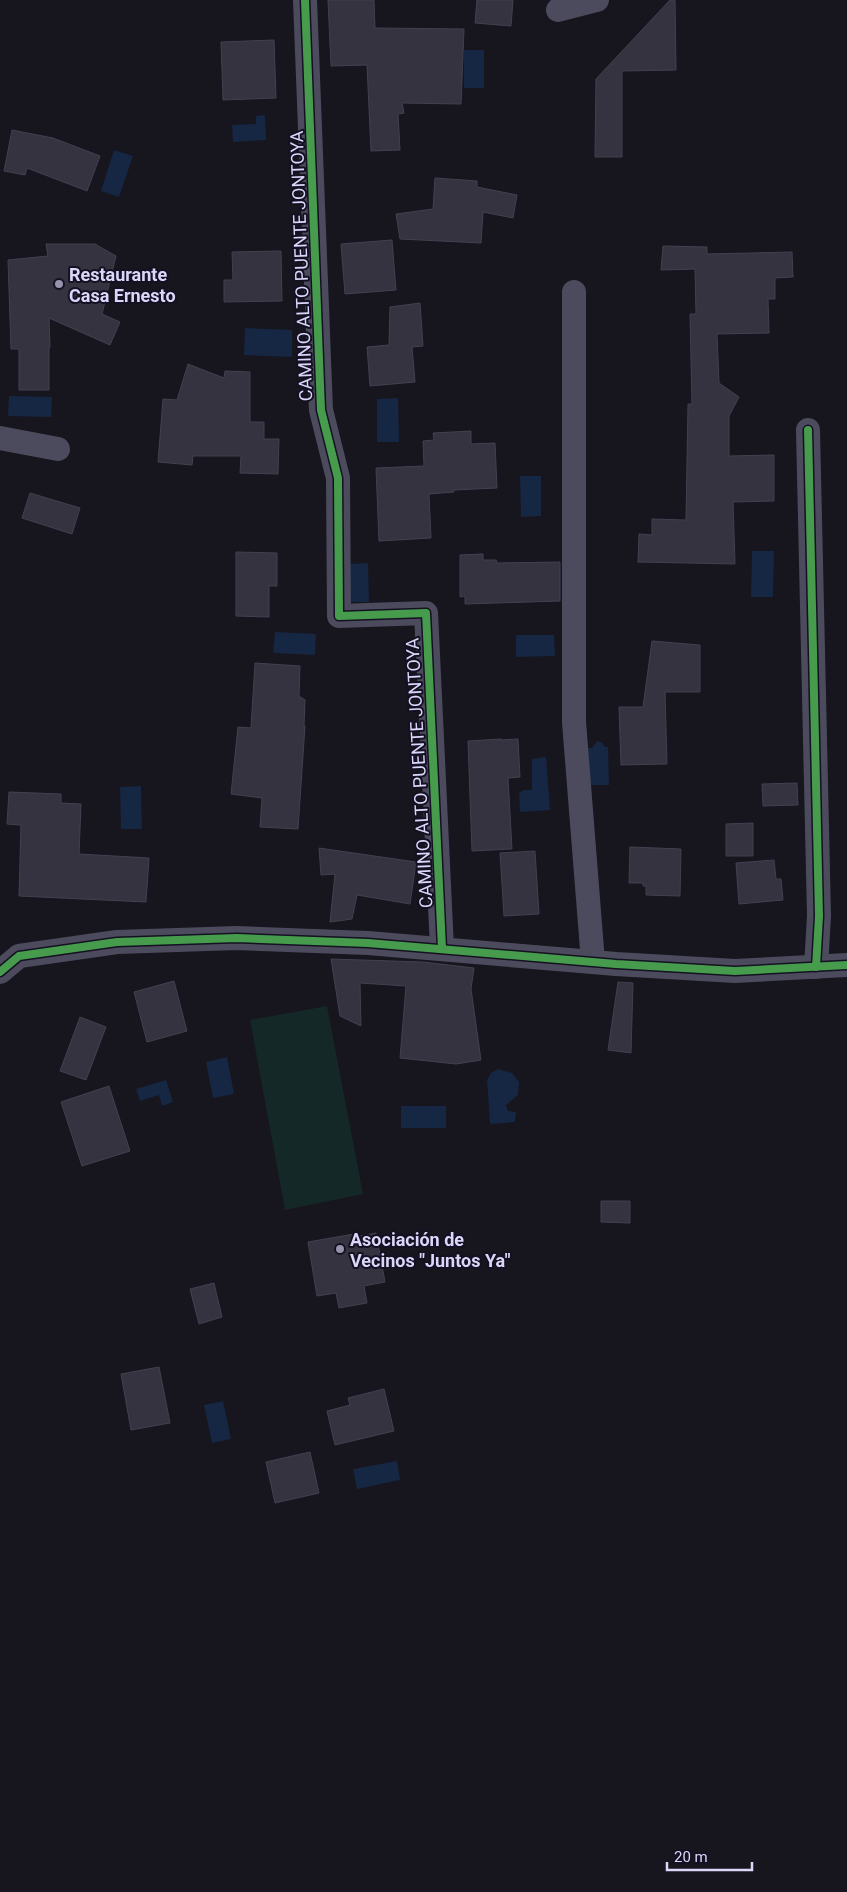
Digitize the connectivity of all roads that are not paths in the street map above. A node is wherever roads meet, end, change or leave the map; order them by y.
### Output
1 (305, 0) edge
2 (597, 0) edge
3 (558, 10) dead end
4 (574, 292) dead end
5 (808, 430) dead end
6 (0, 438) edge
7 (58, 449) dead end
8 (442, 948) junction
9 (593, 962) junction
10 (847, 965) edge
11 (816, 967) junction
12 (0, 972) edge

1 - 8 street, CAMINO ALTO PUENTE JONTOYA
2 - 3 street
4 - 9 street
5 - 11 street
6 - 7 street
8 - 9 street
8 - 12 street
9 - 11 street
10 - 11 street

